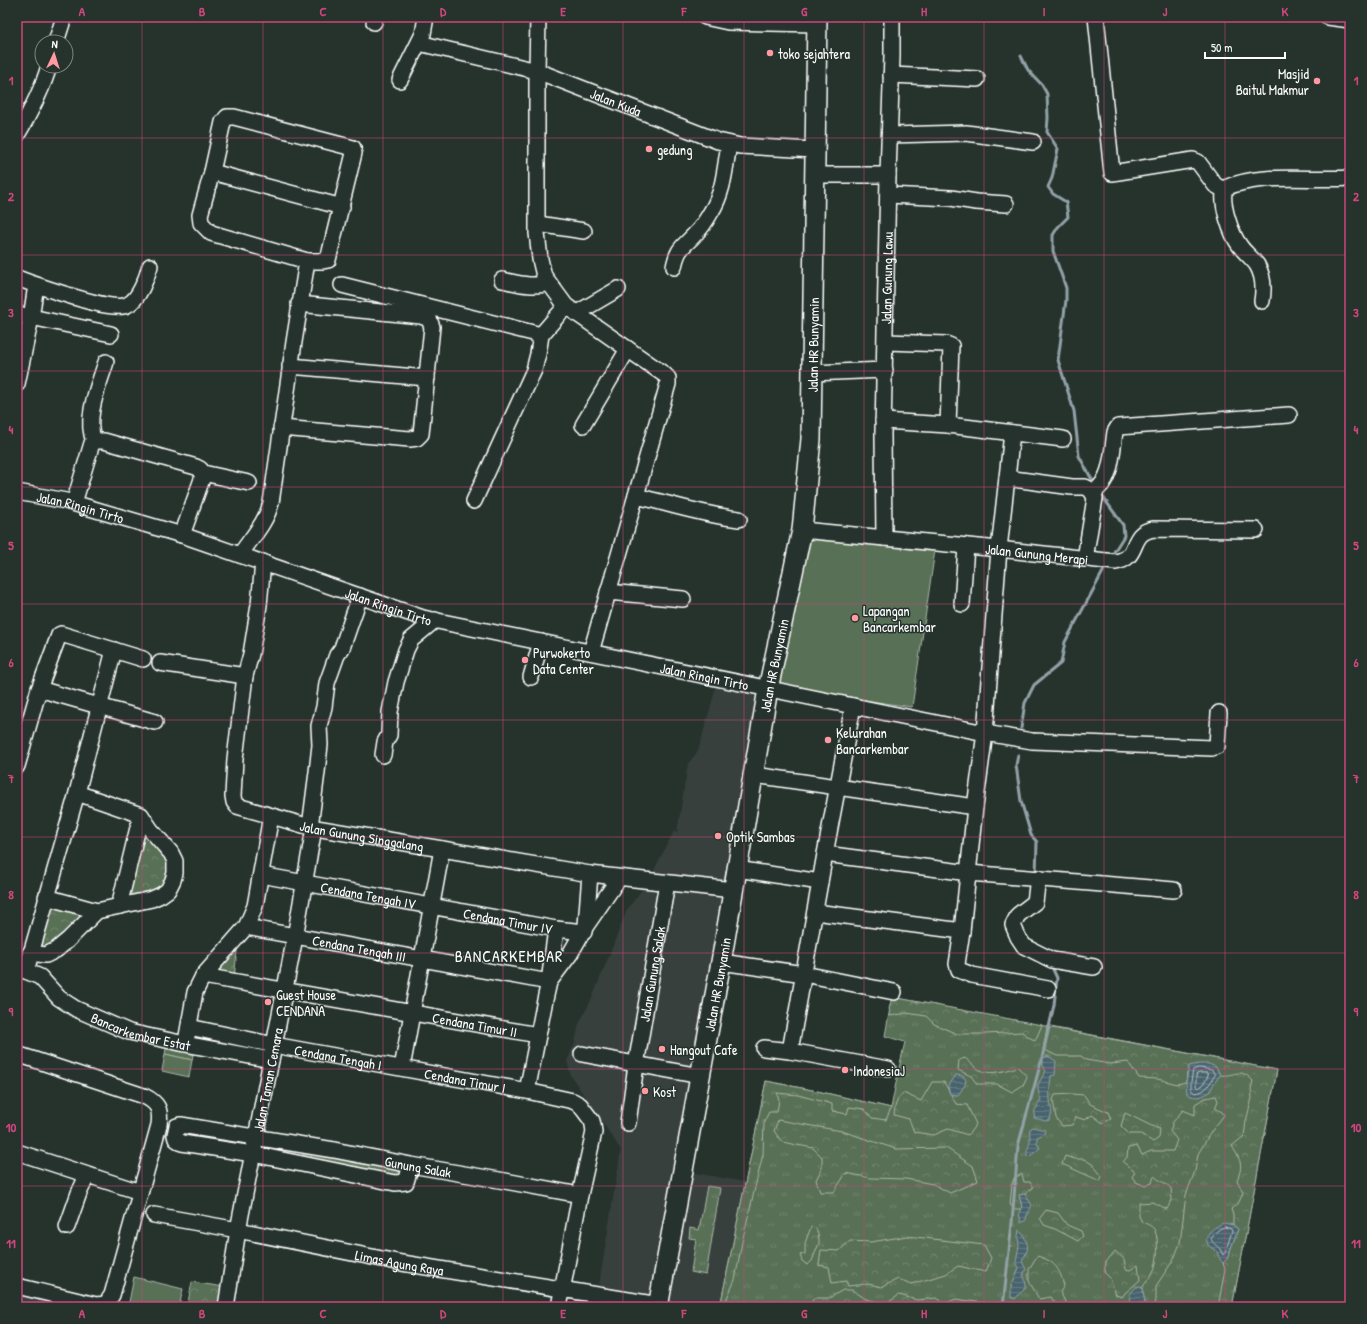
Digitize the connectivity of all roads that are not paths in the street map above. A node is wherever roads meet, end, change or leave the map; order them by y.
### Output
1 (64, 17) edge
2 (426, 17) edge
3 (538, 17) edge
4 (705, 17) edge
5 (892, 17) edge
6 (1096, 17) edge
7 (1328, 17) edge
8 (816, 20) edge
9 (1350, 20) edge
10 (59, 34) edge
11 (419, 43) junction
12 (537, 70) junction
13 (46, 74) edge
14 (891, 74) junction
15 (977, 79) dead end
16 (400, 80) dead end
17 (17, 135) edge
18 (890, 135) junction
19 (1032, 142) dead end
20 (729, 144) junction
21 (814, 150) junction
22 (212, 172) junction
23 (814, 175) junction
24 (888, 175) junction
25 (1350, 178) edge
26 (1224, 190) junction
27 (888, 195) junction
28 (1006, 204) dead end
29 (342, 207) junction
30 (538, 224) junction
31 (584, 231) dead end
32 (307, 261) junction
33 (150, 266) dead end
34 (674, 267) dead end
35 (17, 278) edge
36 (502, 280) dead end
37 (549, 283) junction
38 (36, 285) junction
39 (342, 285) dead end
40 (618, 289) dead end
41 (1262, 301) dead end
42 (299, 304) junction
43 (572, 310) junction
44 (24, 316) edge
45 (111, 334) dead end
46 (541, 334) junction
47 (886, 342) junction
48 (628, 349) junction
49 (106, 362) dead end
50 (290, 366) junction
51 (885, 370) junction
52 (811, 373) junction
53 (427, 378) junction
54 (17, 384) edge
55 (1289, 415) dead end
56 (883, 421) junction
57 (583, 425) dead end
58 (948, 425) junction
59 (282, 428) junction
60 (1012, 433) junction
61 (1062, 439) dead end
62 (94, 441) junction
63 (203, 473) junction
64 (1007, 478) junction
65 (249, 483) dead end
66 (1095, 490) junction
67 (17, 492) edge
68 (636, 496) junction
69 (474, 501) dead end
70 (74, 503) junction
71 (739, 519) dead end
72 (802, 530) junction
73 (1256, 530) dead end
74 (182, 536) junction
75 (884, 538) junction
76 (966, 546) junction
77 (999, 549) junction
78 (240, 555) junction
79 (1085, 559) junction
80 (262, 562) junction
81 (608, 592) junction
82 (360, 596) junction
83 (683, 599) dead end
84 (962, 604) dead end
85 (435, 620) junction
86 (541, 642) junction
87 (114, 650) junction
88 (591, 652) junction
89 (143, 659) dead end
90 (160, 663) dead end
91 (245, 676) junction
92 (531, 677) dead end
93 (39, 688) junction
94 (768, 689) junction
95 (853, 706) junction
96 (99, 707) junction
97 (1218, 713) dead end
98 (155, 722) dead end
99 (985, 733) junction
100 (383, 755) dead end
101 (17, 766) edge
102 (754, 775) junction
103 (837, 787) junction
104 (76, 793) junction
105 (975, 807) junction
106 (141, 815) junction
107 (271, 816) junction
108 (312, 828) junction
109 (442, 848) junction
110 (825, 854) junction
111 (737, 869) junction
112 (969, 873) junction
113 (590, 874) junction
114 (261, 875) junction
115 (619, 878) junction
116 (1038, 878) junction
117 (667, 882) junction
118 (820, 882) junction
119 (304, 883) junction
120 (733, 890) junction
121 (1174, 890) dead end
122 (46, 897) junction
123 (119, 906) junction
124 (432, 906) junction
125 (97, 911) junction
126 (815, 912) junction
127 (246, 927) junction
128 (556, 929) junction
129 (585, 929) junction
130 (962, 931) junction
131 (295, 937) junction
132 (30, 953) junction
133 (423, 959) junction
134 (721, 962) junction
135 (1094, 967) dead end
136 (21, 970) edge
137 (804, 974) junction
138 (203, 976) junction
139 (549, 982) junction
140 (1048, 989) dead end
141 (285, 990) junction
142 (894, 992) dead end
143 (413, 1013) junction
144 (189, 1027) junction
145 (538, 1035) junction
146 (185, 1044) junction
147 (274, 1045) junction
148 (764, 1048) dead end
149 (790, 1051) junction
150 (17, 1054) edge
151 (582, 1054) dead end
152 (270, 1060) junction
153 (636, 1065) junction
154 (402, 1068) junction
155 (888, 1069) dead end
156 (700, 1076) junction
157 (527, 1091) junction
158 (628, 1123) dead end
159 (257, 1138) junction
160 (17, 1152) edge
161 (253, 1154) junction
162 (411, 1165) junction
163 (86, 1176) junction
164 (140, 1192) junction
165 (580, 1195) junction
166 (154, 1215) dead end
167 (67, 1227) dead end
168 (238, 1230) junction
169 (17, 1286) edge
170 (562, 1288) junction
171 (658, 1306) edge
172 (226, 1307) edge
173 (559, 1307) edge

1 - 10 street
2 - 11 street
3 - 12 street
4 - 8 street
5 - 14 street, Jalan Gunung Lawu
6 - 26 street
7 - 9 street
8 - 21 main road, Jalan HR Bunyamin
11 - 12 street, Jalan Kuda
11 - 16 street
12 - 20 street, Jalan Kuda
12 - 30 street
13 - 17 street
14 - 15 street
14 - 18 street, Jalan Gunung Lawu
18 - 19 street
18 - 24 street, Jalan Gunung Lawu
20 - 21 street, Jalan Kuda
20 - 34 street
21 - 23 main road, Jalan HR Bunyamin
22 - 29 street
22 - 29 street
22 - 32 street
23 - 24 street
23 - 52 main road, Jalan HR Bunyamin
24 - 27 street, Jalan Gunung Lawu
25 - 26 street
26 - 41 street
27 - 28 street
27 - 47 street, Jalan Gunung Lawu
29 - 32 street
30 - 31 street
30 - 37 street
32 - 42 street
33 - 38 street
35 - 38 street
36 - 37 street
37 - 43 street
38 - 44 street
39 - 46 street
40 - 43 street
42 - 50 street
42 - 53 street
43 - 46 street
43 - 48 street
44 - 45 street
44 - 54 street
46 - 69 street
47 - 51 street, Jalan Gunung Lawu
47 - 58 street
48 - 57 street
48 - 68 street
49 - 62 street
50 - 53 street
50 - 59 street
51 - 52 street
51 - 56 street, Jalan Gunung Lawu
52 - 72 main road, Jalan HR Bunyamin
53 - 59 street
55 - 66 street
56 - 58 street
56 - 75 street, Jalan Gunung Lawu
58 - 60 street
59 - 78 street
60 - 61 street
60 - 64 street
62 - 63 street
62 - 70 street
63 - 65 street
63 - 74 street
64 - 66 street
64 - 77 street
66 - 79 street
67 - 70 street, Jalan Ringin Tirto
68 - 71 street
68 - 81 street
70 - 74 street, Jalan Ringin Tirto
72 - 75 street, Jalan Gunung Merapi
72 - 94 main road, Jalan HR Bunyamin
73 - 79 street, Jalan Gunung Merapi
74 - 78 street, Jalan Ringin Tirto
75 - 76 street, Jalan Gunung Merapi
76 - 77 street, Jalan Gunung Merapi
76 - 84 street
77 - 79 street, Jalan Gunung Merapi
77 - 99 street
78 - 80 street, Jalan Ringin Tirto
80 - 82 street, Jalan Ringin Tirto
80 - 91 street, Jalan Gunung Singgalang
81 - 83 street
81 - 88 street
82 - 85 street, Jalan Ringin Tirto
82 - 108 street, Jalan Taman Cemara
85 - 86 street, Jalan Ringin Tirto
85 - 100 street
86 - 88 street, Jalan Ringin Tirto
86 - 92 street
87 - 89 street
87 - 93 street
87 - 96 street, Bancarkembar Estat
88 - 94 street, Jalan Ringin Tirto
90 - 91 street
91 - 107 street, Jalan Gunung Singgalang
93 - 96 street
93 - 101 street
94 - 95 street, Jalan Ringin Tirto
94 - 102 main road, Jalan HR Bunyamin
95 - 99 street, Jalan Ringin Tirto
95 - 103 street
96 - 98 street
96 - 104 street, Bancarkembar Estat
97 - 99 street, Jalan Ringin Tirto
99 - 105 street
102 - 103 street
102 - 111 main road, Jalan HR Bunyamin
103 - 105 street
103 - 110 street
104 - 106 street
104 - 122 street, Bancarkembar Estat
105 - 112 street
106 - 123 street
106 - 123 street
107 - 108 street, Jalan Gunung Singgalang
107 - 114 street
108 - 109 street, Jalan Gunung Singgalang
108 - 119 street, Jalan Taman Cemara
109 - 113 street, Jalan Gunung Singgalang
109 - 124 street
110 - 112 street
110 - 118 street
111 - 118 street
111 - 120 main road, Jalan HR Bunyamin
112 - 116 street
112 - 130 street
113 - 115 street, Jalan Gunung Singgalang
113 - 129 street
114 - 119 street, Cendana Tengah IV
114 - 127 street
115 - 117 street, Jalan Gunung Singgalang
115 - 129 street
116 - 121 street
116 - 135 street
117 - 120 street, Jalan Gunung Singgalang
117 - 153 street, Jalan Gunung Salak
118 - 126 street
119 - 124 street, Cendana Tengah IV
119 - 131 street, Jalan Taman Cemara
120 - 134 main road, Jalan HR Bunyamin
122 - 125 street
122 - 132 street, Bancarkembar Estat
123 - 125 street
124 - 128 street, Cendana Timur IV
124 - 133 street
125 - 132 street
126 - 130 street
126 - 137 street
127 - 131 street, Cendana Tengah III
127 - 138 street
128 - 129 street, Cendana Timur IV
128 - 139 street
129 - 139 street
130 - 140 street
131 - 133 street, Cendana Tengah III
131 - 141 street, Jalan Taman Cemara
132 - 136 street, Bancarkembar Estat
133 - 139 street, Cendana Tengah III
133 - 143 street
134 - 137 street
134 - 156 main road, Jalan HR Bunyamin
136 - 146 street, Bancarkembar Estat
137 - 142 street
137 - 149 street
138 - 141 street, Cendana Timur II
138 - 144 street
139 - 145 street
141 - 143 street, Cendana Timur II
141 - 147 street, Jalan Taman Cemara
143 - 145 street, Cendana Timur II
143 - 154 street
144 - 146 street
144 - 147 street, Cendana Tengah I
145 - 157 street
146 - 152 street, Bancarkembar Estat
147 - 152 street, Jalan Taman Cemara
147 - 154 street, Cendana Tengah I
148 - 149 street
149 - 155 street
150 - 164 street
151 - 153 street
152 - 159 street, Jalan Taman Cemara
153 - 156 street
153 - 158 street, Jalan Gunung Salak
154 - 157 street, Cendana Timur I
156 - 171 main road, Jalan HR Bunyamin
157 - 165 street, Cendana Timur I
159 - 161 street, Jalan Taman Cemara
159 - 161 street, Gunung Salak
159 - 162 street, Gunung Salak
160 - 163 street
161 - 162 street
161 - 168 street, Jalan Taman Cemara
162 - 165 street, Gunung Salak
163 - 164 street
163 - 167 street
164 - 169 street
165 - 170 street, Cendana Timur I
166 - 168 street, Limas Agung Raya
168 - 170 street, Limas Agung Raya
168 - 172 street, Jalan Taman Cemara
170 - 171 street, Limas Agung Raya
170 - 173 street, Cendana Timur I

